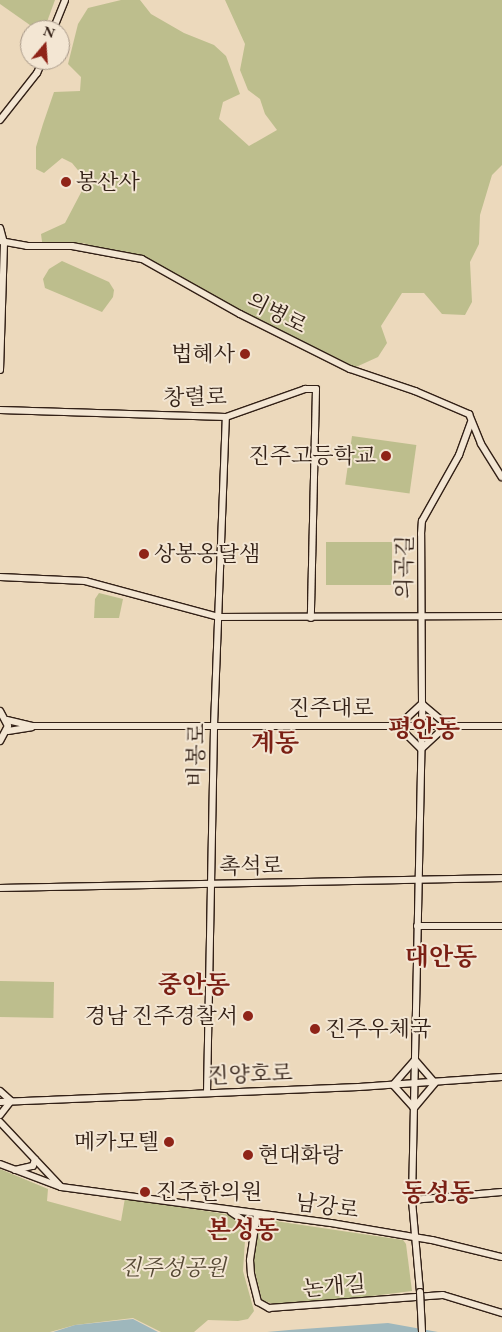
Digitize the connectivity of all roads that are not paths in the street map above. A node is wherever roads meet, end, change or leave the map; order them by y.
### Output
1 (65, 0) edge
2 (57, 20) edge
3 (39, 70) edge
4 (0, 120) edge
5 (0, 228) edge
6 (2, 242) edge
7 (0, 370) edge
8 (0, 410) edge
9 (226, 417) junction
10 (471, 422) junction
11 (502, 477) edge
12 (0, 577) edge
13 (502, 616) edge
14 (218, 617) junction
15 (311, 618) junction
16 (421, 618) junction
17 (422, 704) junction
18 (0, 711) edge
19 (7, 720) junction
20 (421, 725) junction
21 (447, 725) junction
22 (33, 726) junction
23 (214, 726) junction
24 (398, 726) junction
25 (502, 726) edge
26 (8, 731) junction
27 (0, 741) edge
28 (421, 749) junction
29 (502, 878) edge
30 (418, 880) junction
31 (211, 884) junction
32 (0, 888) edge
33 (417, 926) junction
34 (502, 926) edge
35 (415, 1060) junction
36 (502, 1077) edge
37 (435, 1083) junction
38 (415, 1084) junction
39 (393, 1085) junction
40 (0, 1091) edge
41 (207, 1093) junction
42 (11, 1101) junction
43 (0, 1102) edge
44 (414, 1108) junction
45 (0, 1115) edge
46 (0, 1122) edge
47 (0, 1127) edge
48 (7, 1131) junction
49 (35, 1159) junction
50 (0, 1164) edge
51 (12, 1170) junction
52 (61, 1187) junction
53 (502, 1192) edge
54 (412, 1200) junction
55 (226, 1209) junction
56 (256, 1214) junction
57 (414, 1237) junction
58 (251, 1251) junction
59 (502, 1257) edge
60 (502, 1313) edge
61 (422, 1332) edge

1 - 2 street
3 - 4 street
5 - 6 street
6 - 7 street
6 - 10 street, 의병로
8 - 9 street, 창렬로
9 - 14 street, 비봉로
9 - 15 street, 창렬로
10 - 11 street, 의병로
10 - 16 street, 의곡길
12 - 14 street
13 - 16 street
14 - 15 street
14 - 23 street, 비봉로
15 - 16 street
16 - 17 street, 의곡길
17 - 20 street, 의곡길
17 - 21 street
17 - 24 street
18 - 19 street
19 - 22 street, 진주대로
19 - 26 street
20 - 21 street, 진주대로
20 - 24 street, 진주대로
20 - 28 street
21 - 25 street, 진주대로
21 - 28 street
22 - 23 street, 진주대로
22 - 26 street, 진주대로
23 - 24 street, 진주대로
23 - 31 street, 비봉로
24 - 28 street
26 - 27 street
28 - 30 street
29 - 30 street, 촉석로
30 - 31 street, 촉석로
30 - 33 street
31 - 32 street, 촉석로
31 - 41 street, 비봉로
33 - 34 street
33 - 35 street
35 - 37 street
35 - 38 street
35 - 39 street
36 - 37 street, 진양호로
37 - 38 street, 진양호로
37 - 44 street
38 - 39 street, 진양호로
38 - 44 street
39 - 41 street, 진양호로
39 - 44 street
40 - 42 street
41 - 42 street, 진양호로
42 - 43 street, 진양호로
42 - 45 street
44 - 54 street
46 - 48 street
47 - 48 street
48 - 49 street
49 - 51 street
49 - 52 street
50 - 51 street, 남강로
51 - 52 street, 남강로
52 - 55 street, 남강로
53 - 54 street
54 - 57 street
55 - 56 street, 남강로
55 - 58 street
56 - 57 street, 남강로
56 - 58 street, 논개길
57 - 59 street, 남강로
57 - 61 street, bridge
58 - 60 street, 논개길

